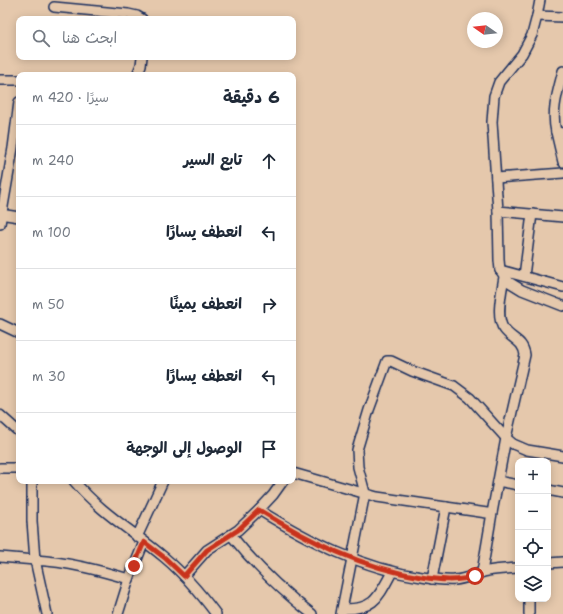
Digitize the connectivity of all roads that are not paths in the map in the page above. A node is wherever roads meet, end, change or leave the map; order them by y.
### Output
1 (540, 0) edge
2 (54, 7) dead end
3 (137, 16) edge
4 (538, 16) junction
5 (563, 17) edge
6 (142, 60) edge
7 (563, 71) edge
8 (138, 72) edge
9 (0, 80) edge
10 (16, 80) edge
11 (562, 81) edge
12 (559, 132) edge
13 (16, 144) edge
14 (15, 158) edge
15 (563, 162) edge
16 (563, 173) edge
17 (496, 178) junction
18 (498, 211) junction
19 (1, 214) edge
20 (532, 214) junction
21 (16, 216) edge
22 (563, 217) edge
23 (0, 224) edge
24 (502, 273) junction
25 (524, 276) junction
26 (563, 287) edge
27 (563, 306) edge
28 (0, 324) edge
29 (16, 332) edge
30 (0, 416) edge
31 (16, 429) edge
32 (506, 438) junction
33 (563, 456) edge
34 (0, 468) edge
35 (16, 468) edge
36 (296, 475) edge
37 (498, 482) junction
38 (32, 484) edge
39 (77, 484) edge
40 (162, 484) edge
41 (281, 484) edge
42 (515, 485) edge
43 (551, 491) edge
44 (364, 493) junction
45 (563, 493) edge
46 (446, 507) junction
47 (259, 510) junction
48 (492, 513) junction
49 (231, 535) junction
50 (140, 539) junction
51 (0, 557) edge
52 (352, 558) junction
53 (35, 560) junction
54 (563, 562) edge
55 (551, 563) edge
56 (515, 568) edge
57 (392, 572) junction
58 (482, 572) junction
59 (184, 576) junction
60 (129, 579) junction
61 (432, 579) junction
62 (529, 602) edge
63 (342, 612) edge
64 (47, 614) edge
65 (118, 614) edge
66 (216, 614) edge
67 (312, 614) edge
68 (529, 614) edge

1 - 4 street
2 - 3 street
4 - 5 street
4 - 17 street
6 - 8 street
7 - 11 street
9 - 10 street
11 - 12 street
12 - 15 street
13 - 14 street
14 - 19 street
16 - 17 street
17 - 18 street
18 - 20 street
18 - 24 street
19 - 21 street
19 - 23 street
20 - 22 street
20 - 25 street
24 - 25 street
24 - 27 street
24 - 32 street
25 - 26 street
28 - 29 street
30 - 31 street
32 - 33 street
32 - 37 street
32 - 44 street
34 - 35 street
36 - 44 street
37 - 42 street
37 - 48 street
38 - 53 street
39 - 50 street
40 - 50 street
41 - 47 street
43 - 45 street
44 - 46 street
44 - 52 street
46 - 48 street
46 - 61 street
47 - 49 street
47 - 52 street
48 - 58 street
49 - 59 street
49 - 67 street
50 - 59 street
50 - 60 street
51 - 53 street
52 - 57 street
52 - 63 street
53 - 60 street
53 - 64 street
54 - 55 street
56 - 58 street
57 - 61 street
57 - 63 street
58 - 61 street
59 - 66 street
60 - 65 street
62 - 68 street

